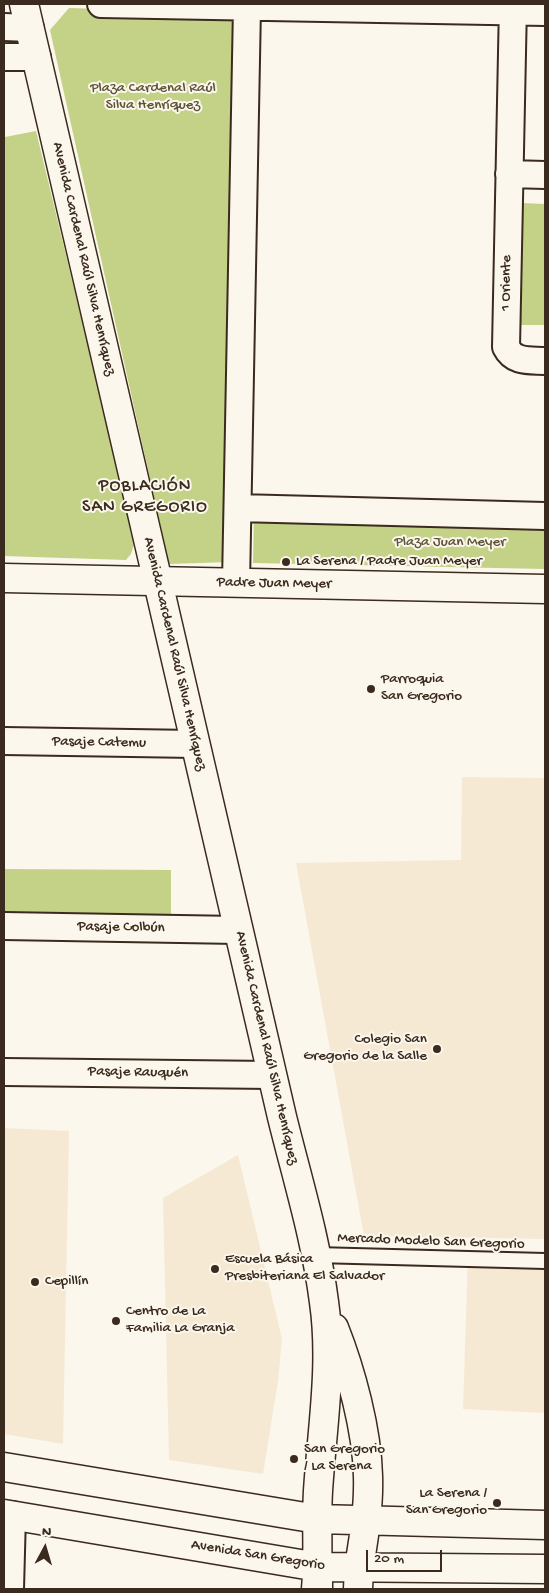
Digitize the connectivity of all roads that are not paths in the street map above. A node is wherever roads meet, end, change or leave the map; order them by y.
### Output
1 (101, 4) edge
2 (247, 7) junction
3 (513, 8) edge
4 (545, 12) edge
5 (19, 20) edge
6 (4, 57) edge
7 (36, 57) junction
8 (509, 174) junction
9 (545, 175) edge
10 (545, 361) edge
11 (238, 508) junction
12 (545, 516) edge
13 (4, 578) edge
14 (158, 581) junction
15 (236, 583) junction
16 (545, 589) edge
17 (4, 741) edge
18 (195, 744) junction
19 (4, 926) edge
20 (238, 930) junction
21 (4, 1072) edge
22 (272, 1075) junction
23 (316, 1255) junction
24 (545, 1262) edge
25 (325, 1303) junction
26 (4, 1467) edge
27 (8, 1515) edge
28 (317, 1519) junction
29 (366, 1520) junction
30 (545, 1525) edge
31 (545, 1569) edge
32 (358, 1578) edge
33 (317, 1584) edge
34 (10, 1589) edge

1 - 2 street
2 - 3 street
2 - 11 street
3 - 4 street
3 - 8 street, 1 Oriente
5 - 7 main road, Avenida Cardenal Raúl Silva Henríquez
6 - 7 street
7 - 14 main road, Avenida Cardenal Raúl Silva Henríquez
8 - 9 street
8 - 10 street, 1 Oriente
11 - 12 street
11 - 15 street
13 - 14 main road, Padre Juan Meyer
14 - 15 main road, Padre Juan Meyer
14 - 18 main road, Avenida Cardenal Raúl Silva Henríquez
15 - 16 main road, Padre Juan Meyer
17 - 18 street, Pasaje Catemu
18 - 20 main road, Avenida Cardenal Raúl Silva Henríquez
19 - 20 street, Pasaje Colbún
20 - 22 main road, Avenida Cardenal Raúl Silva Henríquez
21 - 22 street, Pasaje Rauquén
22 - 23 main road, Avenida Cardenal Raúl Silva Henríquez
23 - 24 lane, Mercado Modelo San Gregorio
23 - 25 main road, Avenida Cardenal Raúl Silva Henríquez
25 - 28 main road, Avenida Cardenal Raúl Silva Henríquez
25 - 29 main road, Avenida Cardenal Raúl Silva Henríquez
26 - 28 main road
27 - 33 main road, Avenida San Gregorio
27 - 34 street
28 - 29 main road
28 - 33 main road, Avenida Cardenal Raúl Silva Henríquez
29 - 30 main road
29 - 32 main road, Avenida Cardenal Raúl Silva Henríquez
31 - 32 main road, Avenida San Gregorio
32 - 33 main road, Avenida San Gregorio

